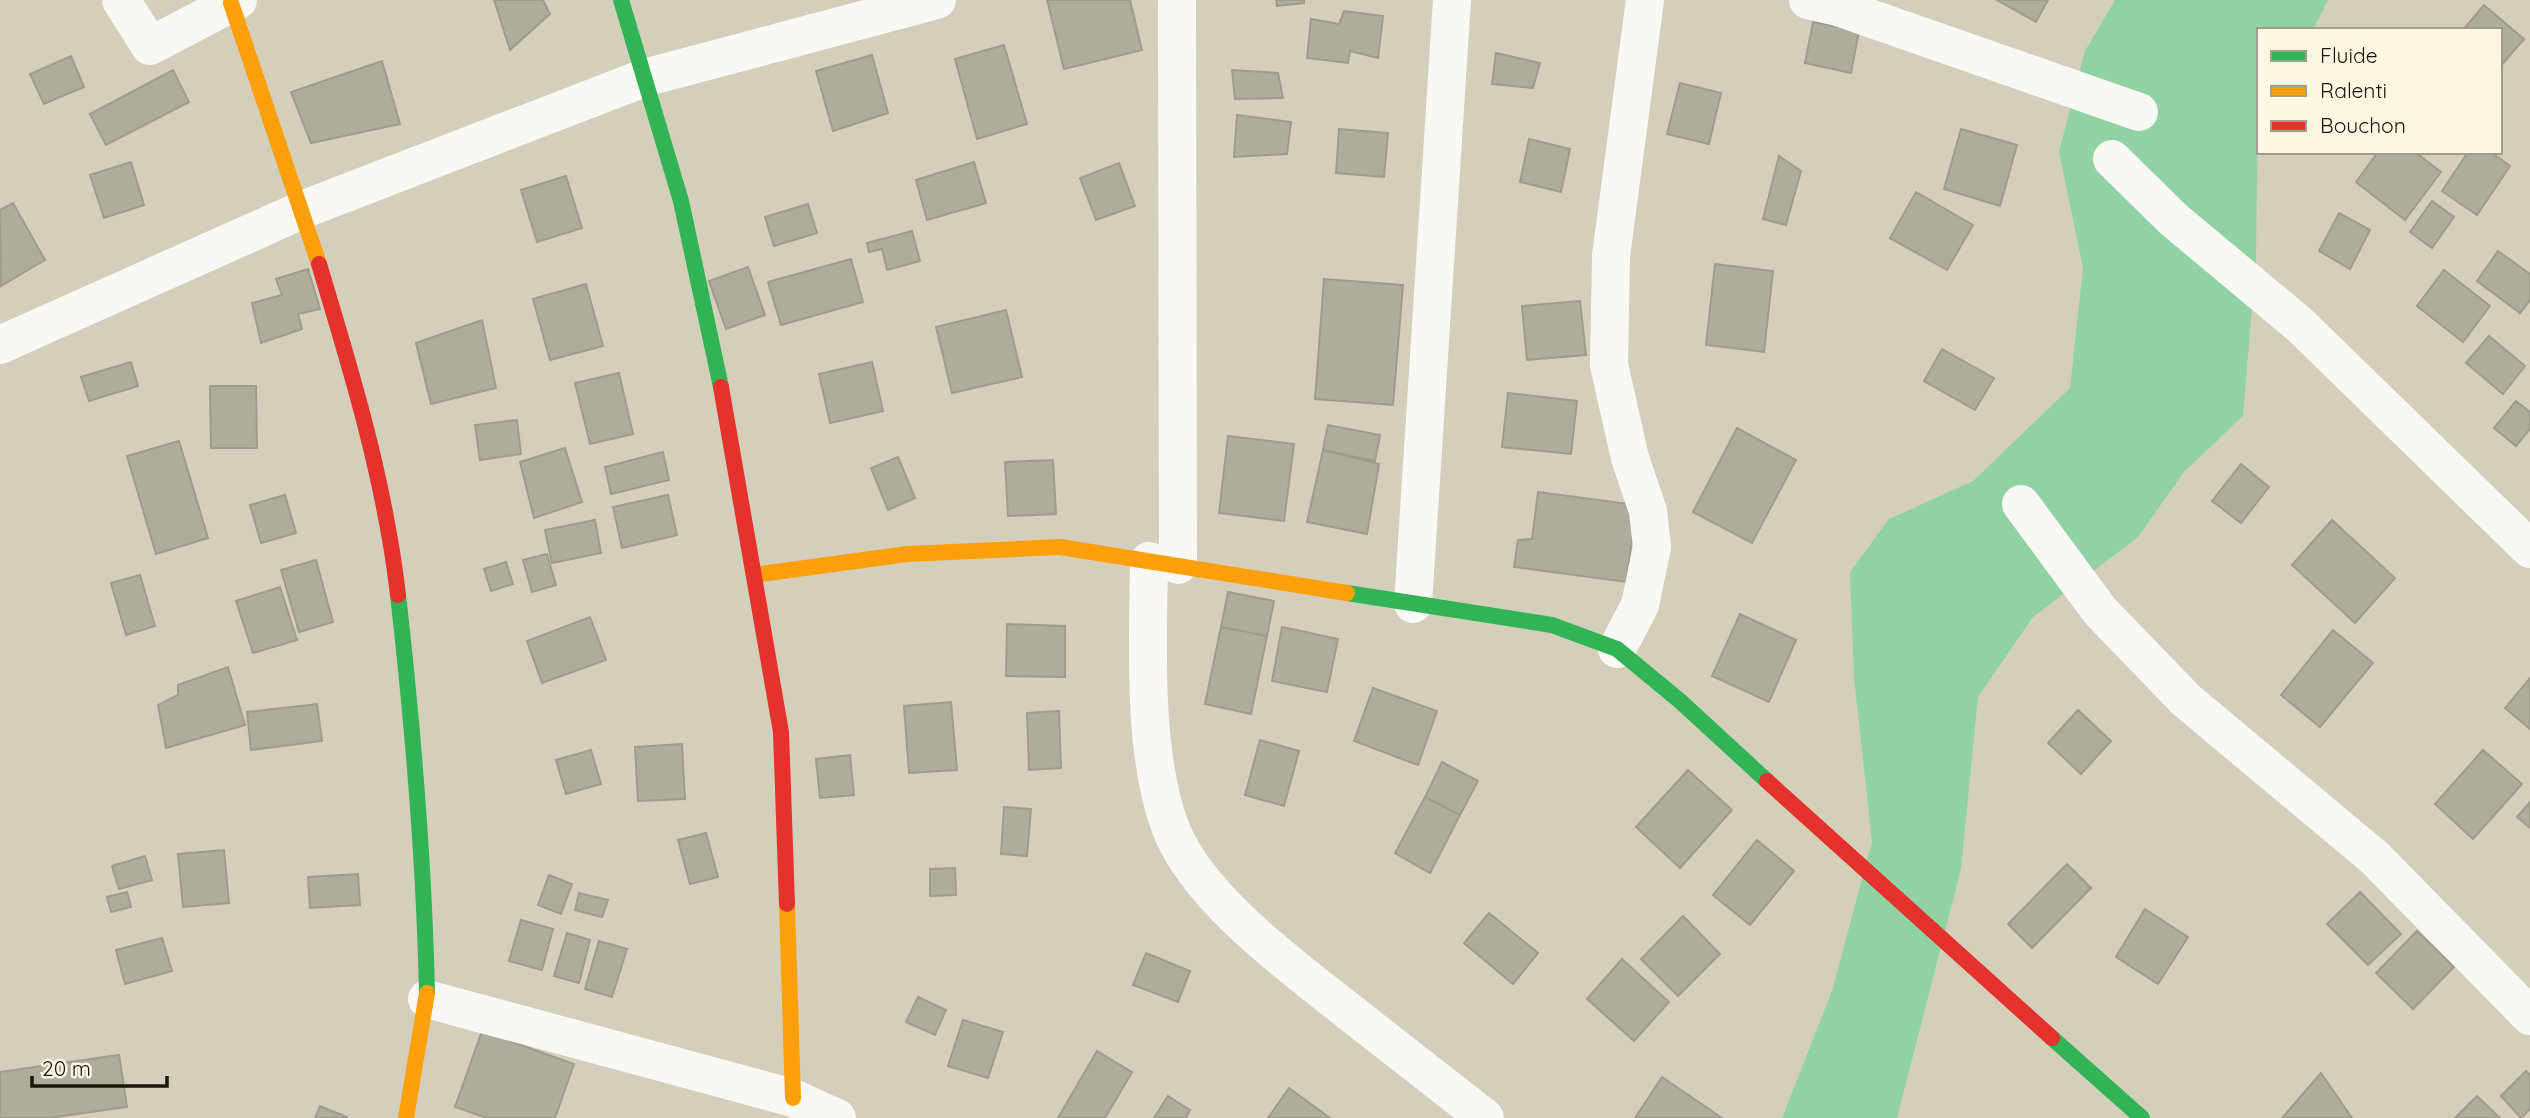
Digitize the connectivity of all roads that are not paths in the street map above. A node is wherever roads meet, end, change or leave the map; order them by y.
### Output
1 (121, 0) edge
2 (621, 0) edge
3 (937, 0) edge
4 (1177, 0) edge
5 (1452, 0) edge
6 (1645, 0) edge
7 (1808, 0) edge
8 (234, 2) edge
9 (644, 78) junction
10 (2139, 112) dead end
11 (2112, 159) dead end
12 (302, 210) junction
13 (0, 345) edge
14 (2021, 504) dead end
15 (2530, 549) edge
16 (1163, 563) junction
17 (754, 575) junction
18 (1413, 604) junction
19 (1618, 649) junction
20 (428, 999) junction
21 (2530, 1016) edge
22 (793, 1098) junction
23 (407, 1118) edge
24 (837, 1118) edge
25 (1485, 1118) edge
26 (2142, 1118) edge

1 - 8 street
2 - 9 street
3 - 9 street
4 - 16 street
5 - 18 street
6 - 19 street
7 - 10 street
8 - 12 street
9 - 12 street
9 - 17 street
11 - 15 street
12 - 13 street
12 - 20 street
14 - 21 street
16 - 17 street
16 - 18 street
16 - 25 street
17 - 22 street
18 - 19 street
19 - 26 street
20 - 22 street
20 - 23 street
22 - 24 street

